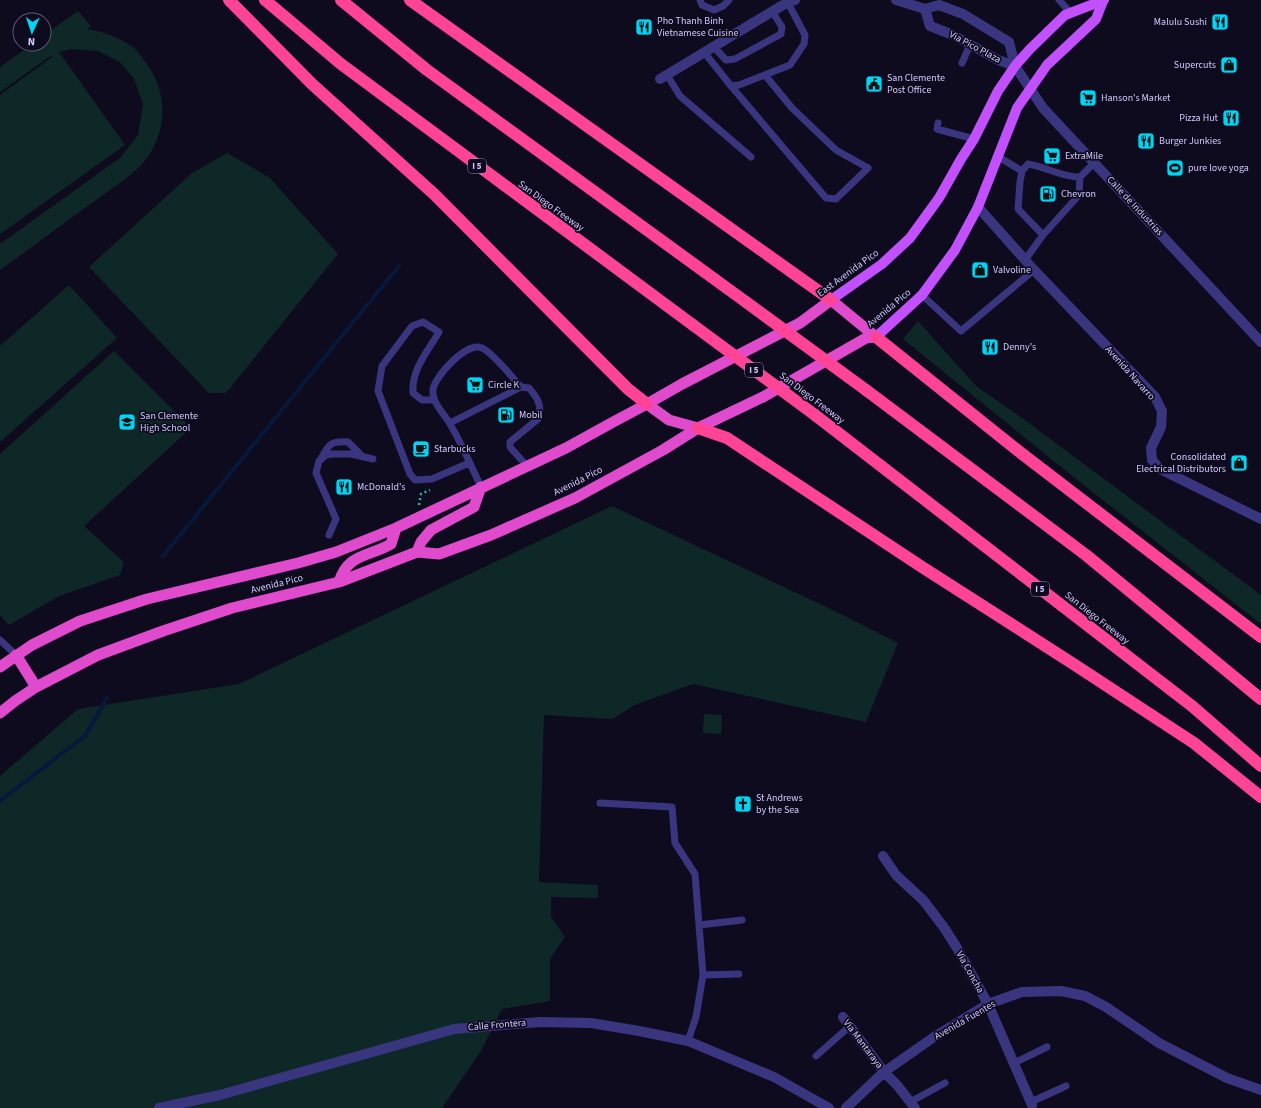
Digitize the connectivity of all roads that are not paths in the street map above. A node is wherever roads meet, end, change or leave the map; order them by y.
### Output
1 (229, 0) edge
2 (265, 0) edge
3 (341, 0) edge
4 (410, 0) edge
5 (700, 0) edge
6 (729, 0) edge
7 (896, 0) edge
8 (1059, 0) edge
9 (1103, 0) edge
10 (791, 1) edge
11 (920, 5) edge
12 (772, 11) junction
13 (1070, 12) junction
14 (970, 44) junction
15 (708, 49) junction
16 (962, 63) dead end
17 (1015, 66) junction
18 (765, 75) junction
19 (664, 77) joint
20 (731, 86) junction
21 (1030, 87) junction
22 (938, 123) dead end
23 (974, 139) junction
24 (997, 156) junction
25 (751, 158) dead end
26 (1094, 162) junction
27 (1022, 171) junction
28 (1080, 177) junction
29 (978, 206) junction
30 (1043, 235) junction
31 (1025, 260) junction
32 (1034, 270) junction
33 (922, 295) junction
34 (831, 300) junction
35 (876, 337) junction
36 (1261, 342) edge
37 (521, 387) junction
38 (434, 400) junction
39 (647, 404) junction
40 (450, 423) junction
41 (698, 428) junction
42 (362, 456) junction
43 (373, 459) dead end
44 (319, 461) junction
45 (469, 463) junction
46 (527, 466) junction
47 (481, 488) junction
48 (1261, 519) edge
49 (396, 528) junction
50 (329, 535) dead end
51 (417, 552) junction
52 (339, 582) junction
53 (1261, 636) edge
54 (0, 640) edge
55 (16, 655) junction
56 (0, 667) edge
57 (36, 687) junction
58 (1261, 699) edge
59 (0, 713) edge
60 (1261, 766) edge
61 (1261, 797) edge
62 (600, 803) dead end
63 (883, 856) dead end
64 (742, 920) dead end
65 (699, 925) junction
66 (739, 974) dead end
67 (703, 975) junction
68 (988, 1004) junction
69 (843, 1017) dead end
70 (850, 1026) junction
71 (688, 1041) junction
72 (1047, 1047) dead end
73 (816, 1056) dead end
74 (1014, 1063) junction
75 (884, 1072) junction
76 (945, 1083) dead end
77 (1066, 1086) dead end
78 (1261, 1090) edge
79 (1032, 1104) joint
80 (912, 1105) edge
81 (159, 1108) edge
82 (829, 1108) edge
83 (846, 1108) edge

1 - 39 highway
2 - 60 highway, San Diego Freeway / I 5, bridge
3 - 58 highway, bridge
4 - 34 highway
5 - 6 lane
7 - 11 street, Via Pico Plaza
8 - 13 lane
9 - 13 main road, East Avenida Pico
9 - 21 main road, East Avenida Pico
10 - 12 street
10 - 18 lane
11 - 14 street, Via Pico Plaza
11 - 17 street, Via Pico Plaza
12 - 15 street
12 - 15 lane
13 - 17 main road, East Avenida Pico
14 - 16 lane
14 - 17 street, Via Pico Plaza
15 - 19 street
15 - 20 lane
17 - 21 street, Calle de Industrias
17 - 23 main road, East Avenida Pico
18 - 20 lane
18 - 20 lane
19 - 25 lane
21 - 24 main road, Avenida Pico
21 - 26 street, Calle de Industrias
22 - 23 lane
23 - 34 main road, East Avenida Pico
24 - 27 lane
24 - 29 main road, Avenida Pico
26 - 28 lane
26 - 36 street, Calle de Industrias
27 - 28 lane
27 - 30 lane
28 - 30 lane
29 - 31 street, Avenida Navarro
29 - 33 main road, Avenida Pico
30 - 31 lane
31 - 32 street, Avenida Navarro
32 - 33 lane
32 - 48 street, Avenida Navarro
33 - 35 main road, Avenida Pico
34 - 35 highway
34 - 39 highway, East Avenida Pico
35 - 41 highway, Avenida Pico
35 - 53 highway
37 - 38 lane
37 - 40 lane
37 - 46 lane
38 - 40 lane
38 - 45 lane
39 - 41 highway
39 - 46 highway, Avenida Pico
40 - 45 lane
41 - 51 highway, Avenida Pico
41 - 61 highway
42 - 43 lane
42 - 44 lane
42 - 44 lane
44 - 50 lane
45 - 47 lane
46 - 47 highway, Avenida Pico
47 - 49 highway, Avenida Pico
47 - 51 highway
49 - 52 highway
49 - 55 highway, Avenida Pico
51 - 52 highway, Avenida Pico
52 - 57 highway, Avenida Pico
54 - 55 lane
55 - 56 highway, Avenida Pico
55 - 57 highway
57 - 59 highway, Avenida Pico
62 - 65 lane
63 - 68 street, Via Concha
64 - 65 lane
65 - 67 lane
66 - 67 lane
67 - 71 lane
68 - 74 street, Via Concha
68 - 75 street, Avenida Fuentes
68 - 78 street, Avenida Fuentes
69 - 70 street, Via Mantaraya
70 - 73 lane
70 - 75 street, Via Mantaraya
71 - 81 street, Calle Frontera
71 - 82 street, Calle Frontera
72 - 74 lane
74 - 79 street, Via Concha
75 - 80 street, Via Mantaraya
75 - 83 street, Avenida Fuentes
76 - 80 lane
77 - 79 lane

